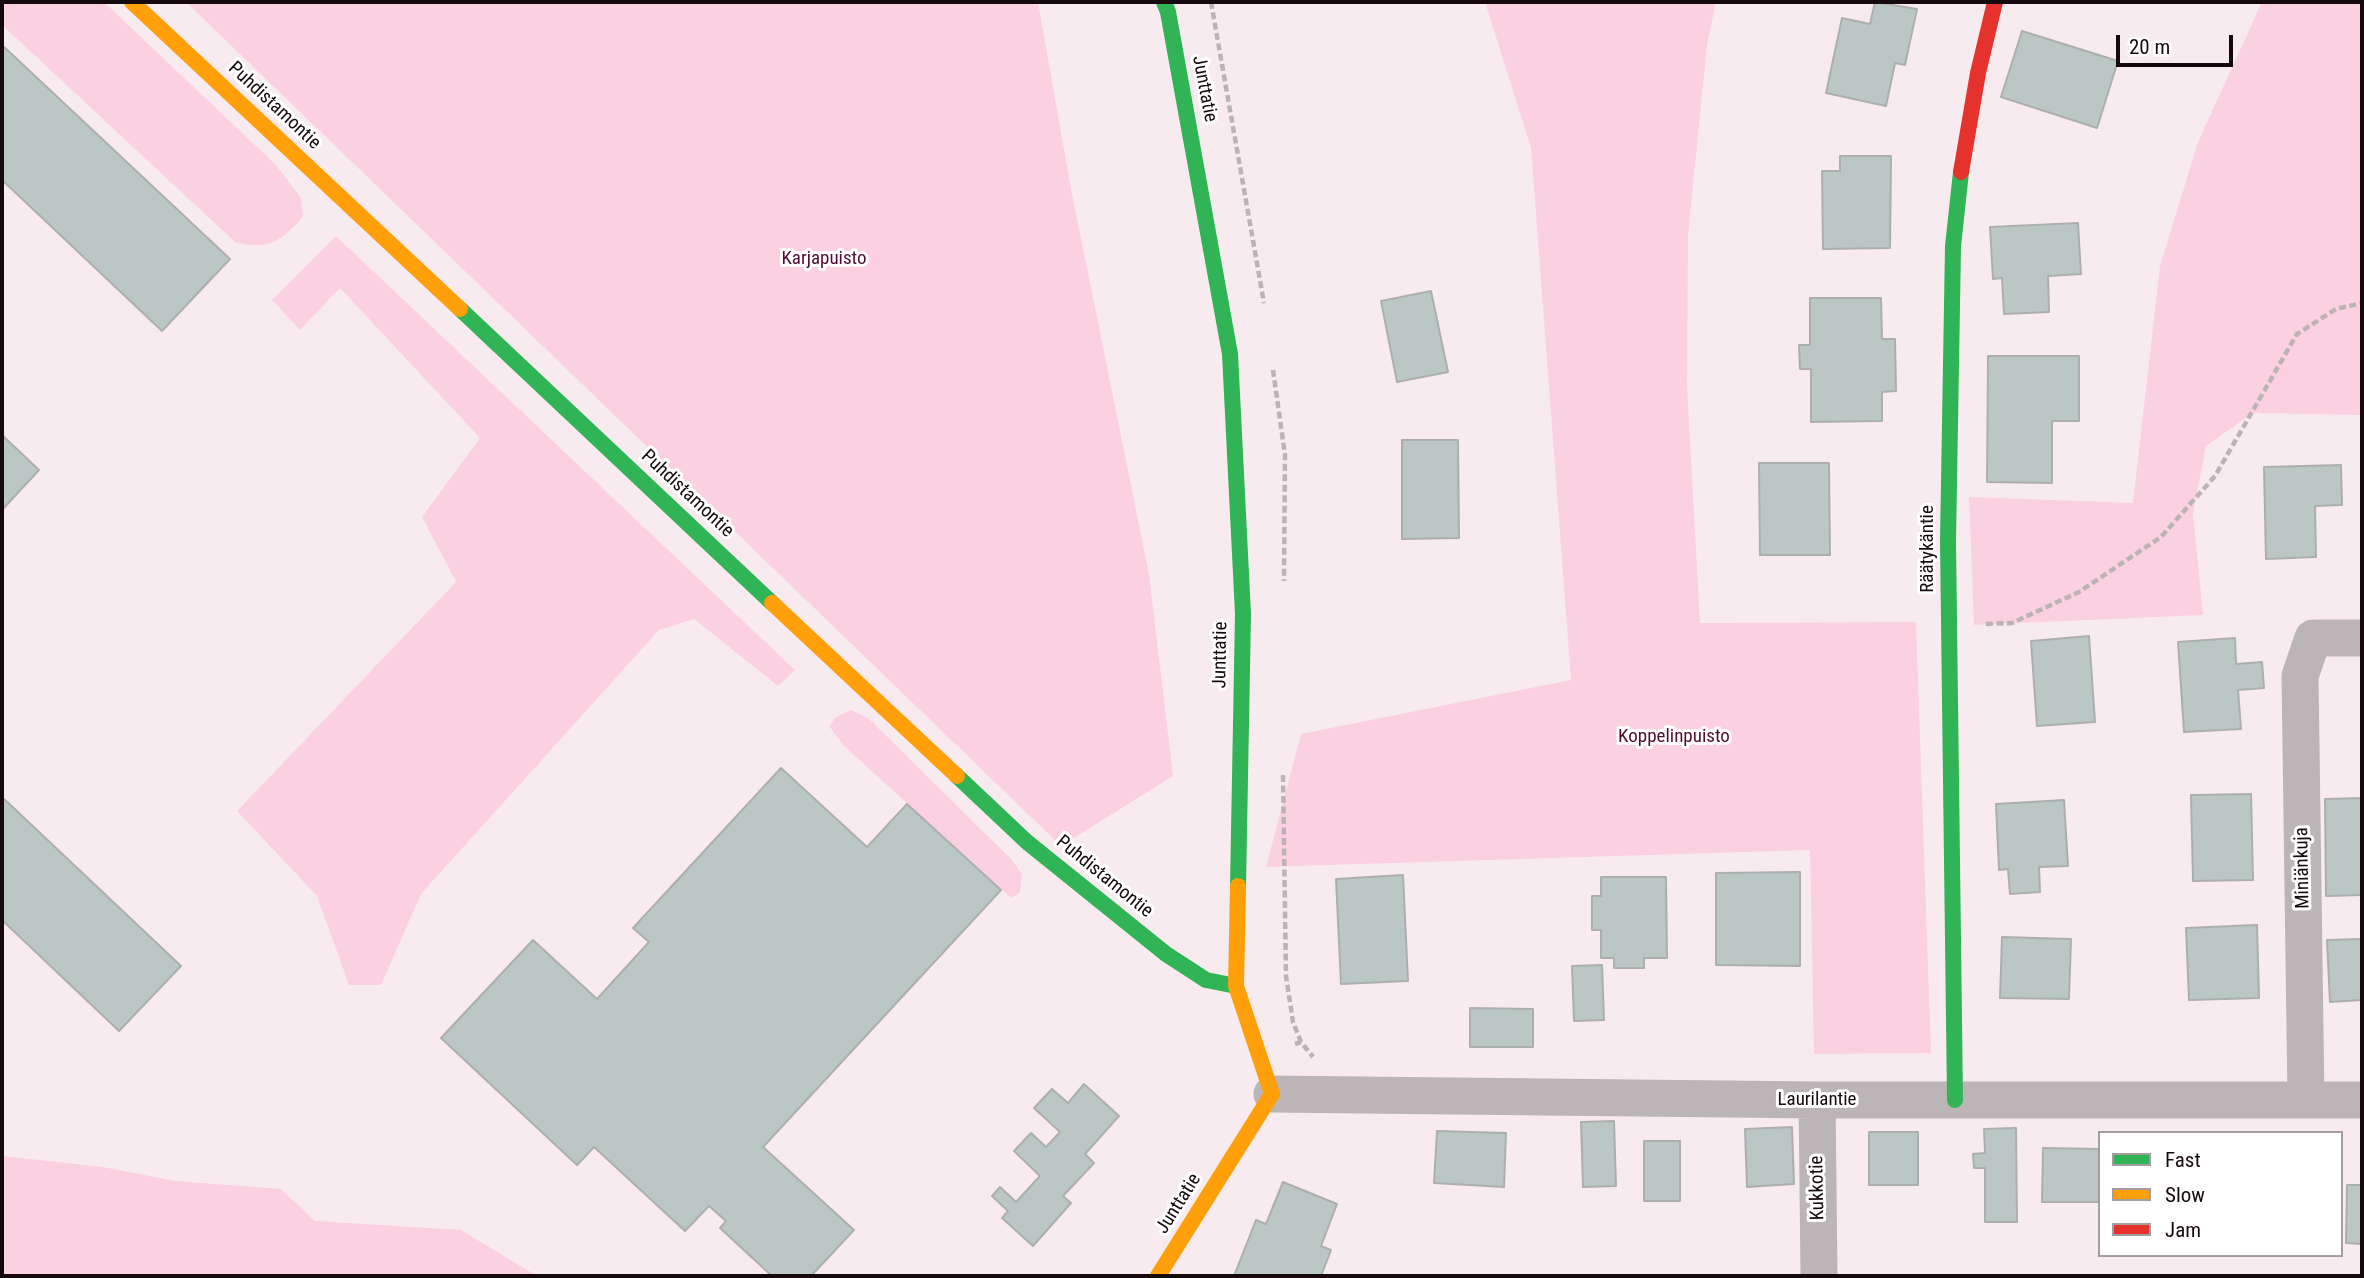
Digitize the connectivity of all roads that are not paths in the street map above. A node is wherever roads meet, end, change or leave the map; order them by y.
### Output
1 (132, 2) edge
2 (1164, 2) edge
3 (1995, 2) edge
4 (2362, 638) edge
5 (1236, 986) junction
6 (1272, 1094) junction
7 (1817, 1100) junction
8 (1955, 1100) junction
9 (2306, 1100) junction
10 (2362, 1100) edge
11 (1158, 1276) edge
12 (1819, 1276) edge

1 - 5 street, Puhdistamontie
2 - 5 street, Junttatie
3 - 8 street, Räätykäntie
4 - 9 street, Miniänkuja
5 - 6 street, Junttatie
6 - 7 street, Laurilantie
6 - 11 street, Junttatie
7 - 8 street, Laurilantie
7 - 12 street, Kukkotie
8 - 9 street, Laurilantie
9 - 10 street, Laurilantie

